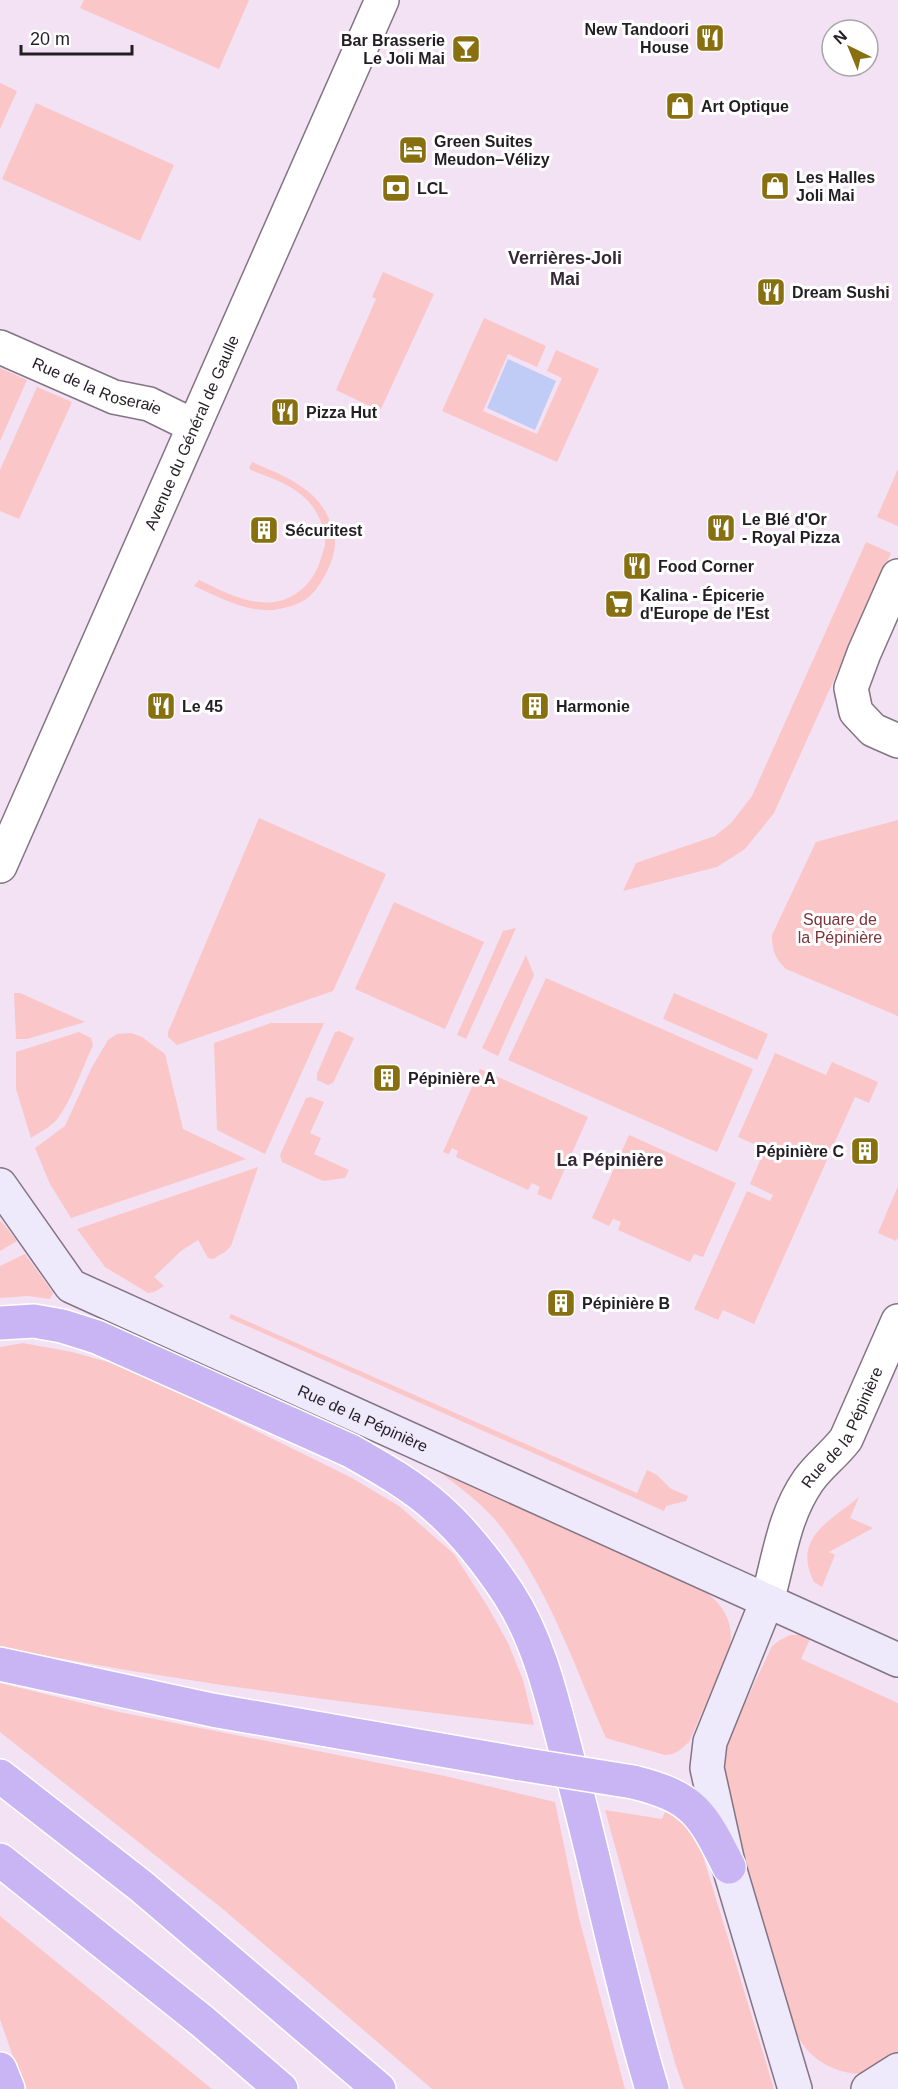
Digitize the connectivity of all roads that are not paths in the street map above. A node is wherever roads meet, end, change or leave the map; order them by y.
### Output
1 (382, 0) edge
2 (0, 347) edge
3 (194, 426) junction
4 (898, 576) edge
5 (898, 741) edge
6 (0, 866) edge
7 (0, 1185) edge
8 (898, 1322) edge
9 (0, 1323) edge
10 (767, 1601) junction
11 (898, 1660) edge
12 (0, 1664) edge
13 (0, 1776) edge
14 (0, 1860) edge
15 (729, 1867) junction
16 (0, 2069) edge
17 (898, 2070) edge
18 (8, 2089) edge
19 (281, 2089) edge
20 (379, 2089) edge
21 (652, 2089) edge
22 (795, 2089) edge
23 (868, 2089) edge

1 - 3 street, Avenue du Général de Gaulle
2 - 3 street, Rue de la Roseraie
3 - 6 street, Avenue du Général de Gaulle
4 - 5 street
7 - 10 main road, Rue de la Pépinière
8 - 10 street, Rue de la Pépinière
9 - 21 highway
10 - 11 main road, Rue de la Pépinière
10 - 15 main road
12 - 15 highway, bridge
13 - 20 highway
14 - 19 highway
15 - 22 main road
16 - 18 highway
17 - 23 main road

